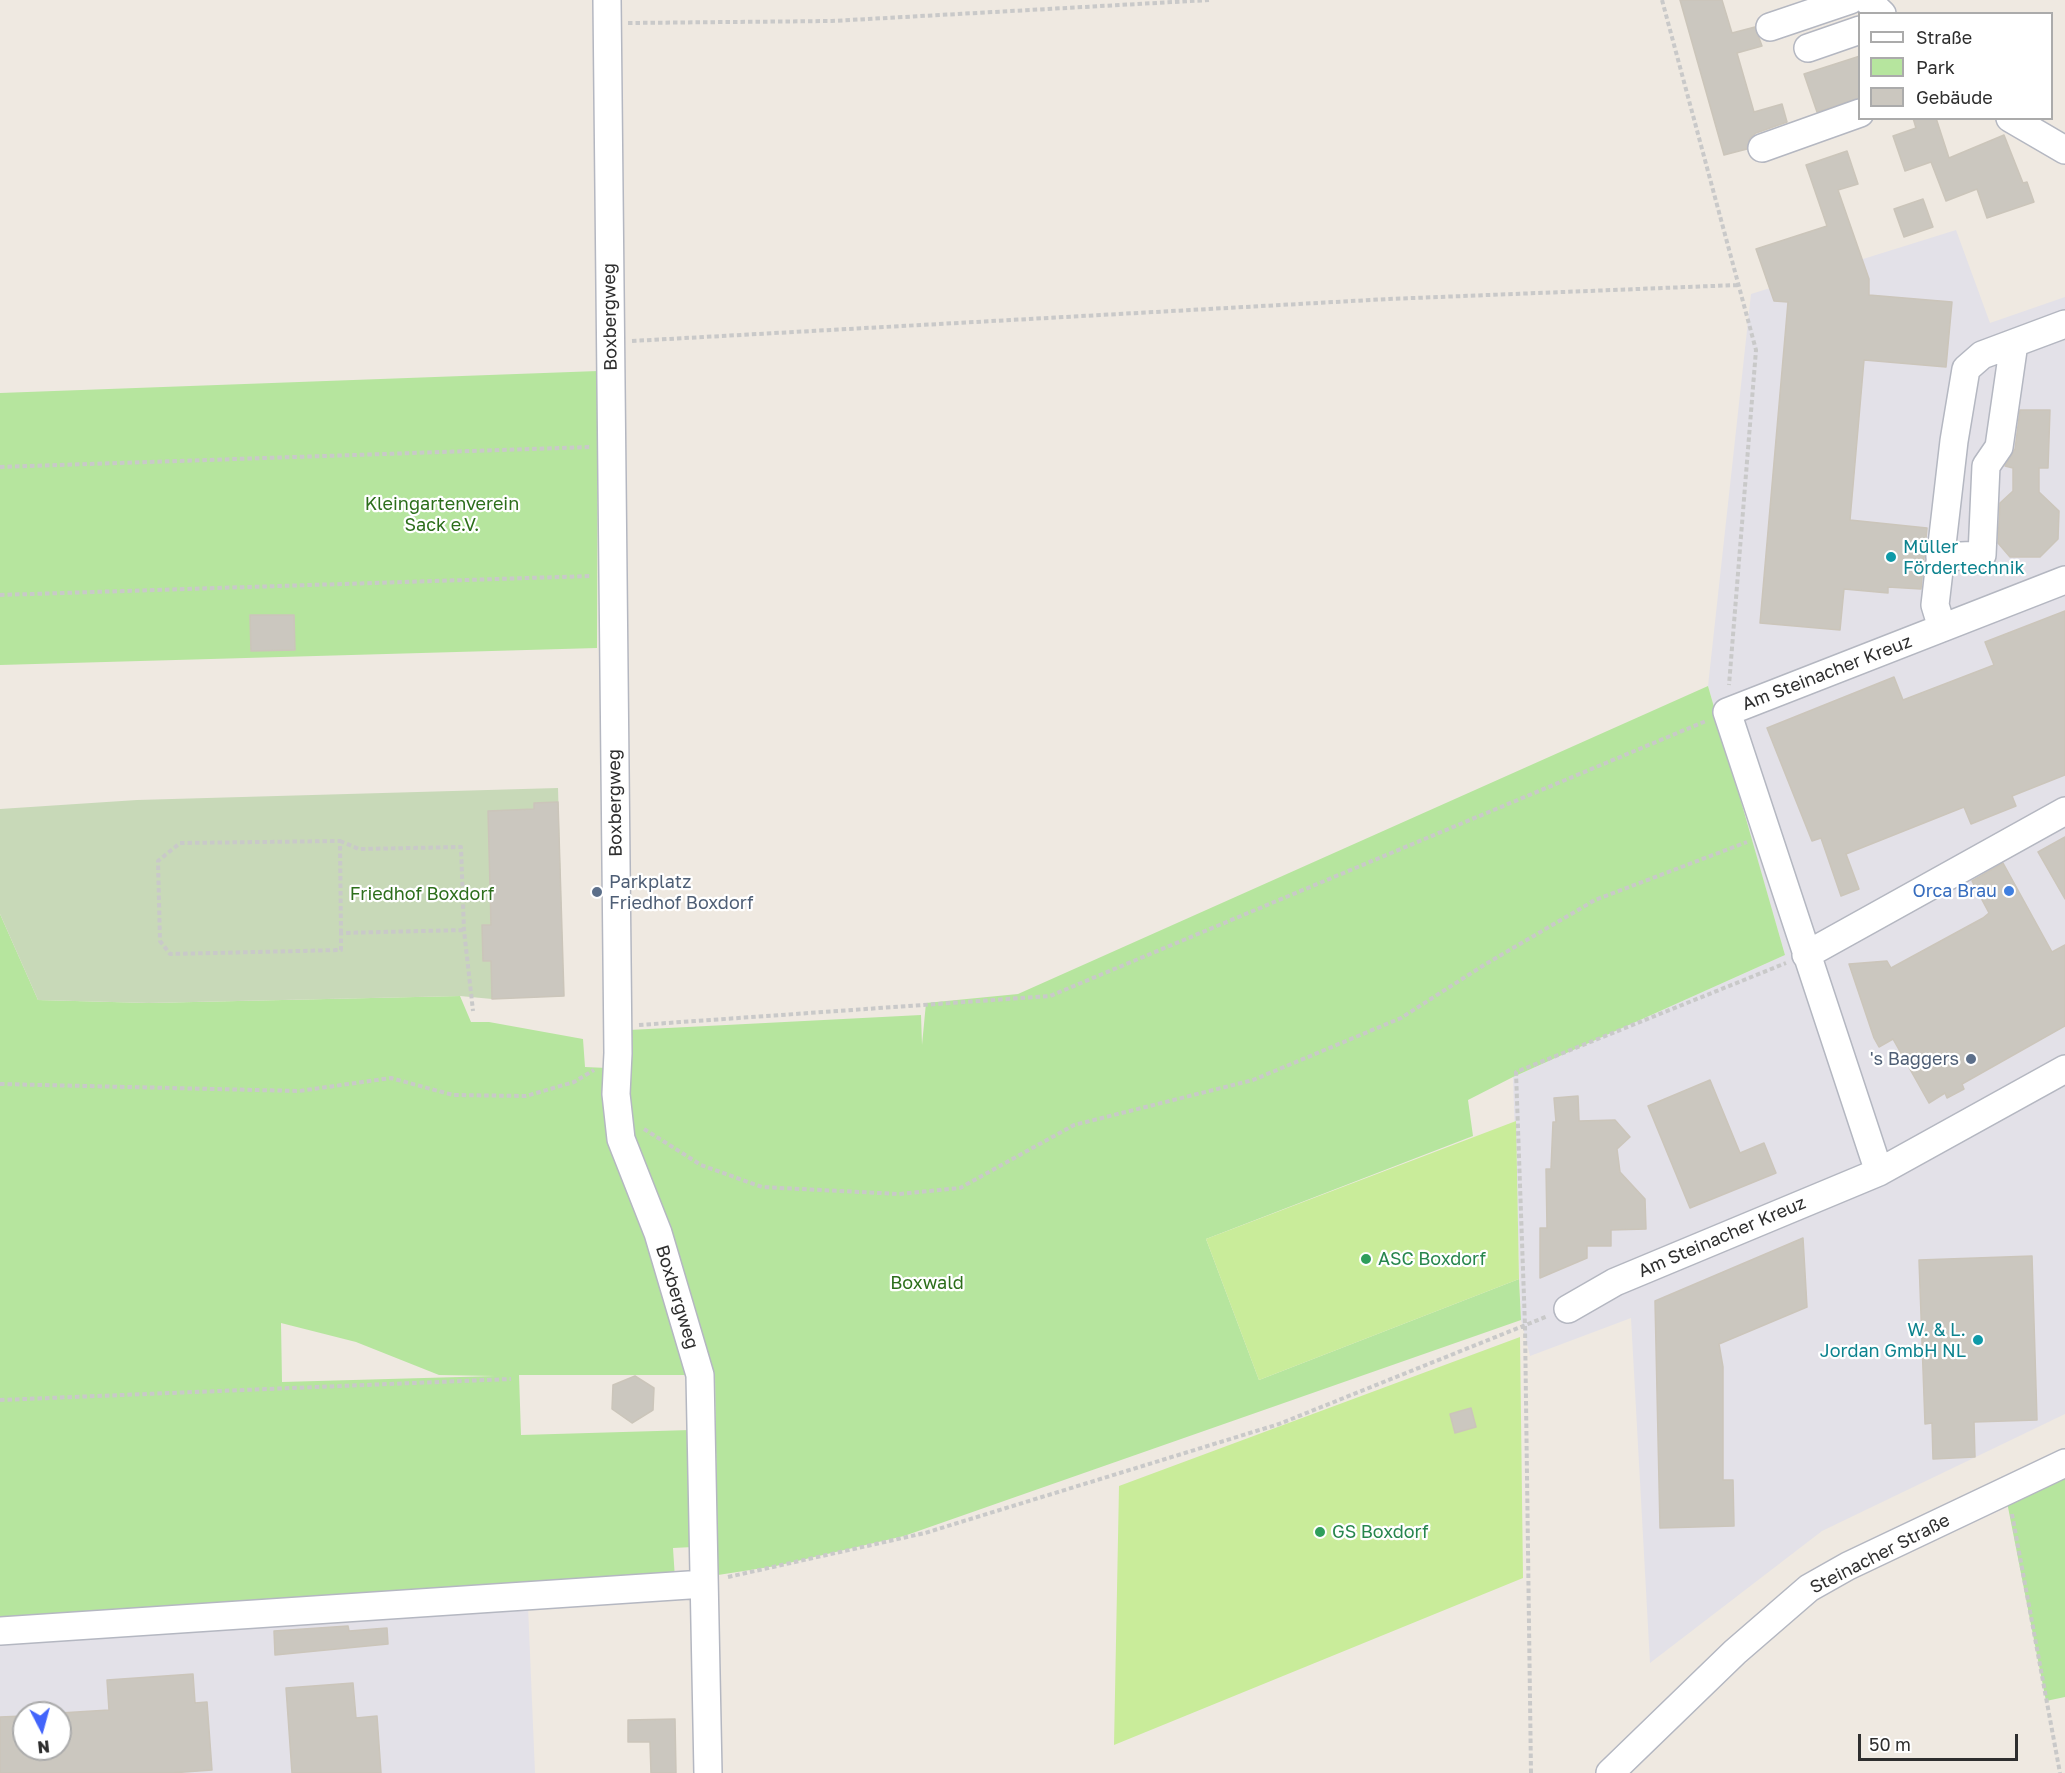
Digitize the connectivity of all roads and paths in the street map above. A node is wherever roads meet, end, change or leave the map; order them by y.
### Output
1 (1209, 0) edge
2 (1662, 0) edge
3 (1850, 0) edge
4 (1867, 0) edge
5 (607, 12) edge
6 (1880, 12) edge
7 (1770, 27) dead end
8 (1858, 31) edge
9 (1808, 48) dead end
10 (1858, 114) edge
11 (2013, 120) edge
12 (1762, 148) dead end
13 (2065, 150) edge
14 (1737, 285) junction
15 (2065, 324) edge
16 (610, 342) junction
17 (2014, 343) junction
18 (570, 447) dead end
19 (0, 467) edge
20 (1940, 557) junction
21 (597, 576) dead end
22 (2065, 580) edge
23 (0, 595) edge
24 (1942, 628) junction
25 (1727, 712) junction
26 (2065, 811) edge
27 (1768, 836) junction
28 (340, 841) junction
29 (465, 930) junction
30 (341, 933) junction
31 (1806, 955) junction
32 (473, 1011) dead end
33 (617, 1026) junction
34 (618, 1056) junction
35 (2065, 1069) edge
36 (0, 1084) edge
37 (639, 1126) dead end
38 (1879, 1172) junction
39 (1568, 1310) dead end
40 (1525, 1326) junction
41 (511, 1379) dead end
42 (0, 1400) edge
43 (2065, 1463) edge
44 (1996, 1496) junction
45 (704, 1584) junction
46 (0, 1631) edge
47 (708, 1773) edge
48 (1531, 1773) edge
49 (1610, 1773) edge
50 (2060, 1773) edge

1 - 5 path
2 - 14 path
3 - 7 street
4 - 6 street
5 - 16 street, Boxbergweg
8 - 9 street
10 - 12 street
11 - 13 street
14 - 16 path
14 - 25 path
15 - 17 street
16 - 33 street, Boxbergweg
17 - 20 street
17 - 20 street
18 - 19 path
20 - 24 street
21 - 23 path
22 - 24 street, Am Steinacher Kreuz
24 - 25 street, Am Steinacher Kreuz
25 - 27 street, Am Steinacher Kreuz
25 - 33 path
26 - 31 street
27 - 31 street, Am Steinacher Kreuz
27 - 37 path
28 - 29 path
28 - 30 path
28 - 30 path
29 - 30 path
29 - 32 path
31 - 38 street, Am Steinacher Kreuz
31 - 40 path
33 - 34 street, Boxbergweg
34 - 36 path
34 - 45 street, Boxbergweg
35 - 38 street, Am Steinacher Kreuz
38 - 39 street, Am Steinacher Kreuz
40 - 45 path
40 - 48 path
41 - 42 path
43 - 44 street, Steinacher Straße
44 - 49 street, Steinacher Straße
44 - 50 path
45 - 46 street
45 - 47 street, Boxbergweg

